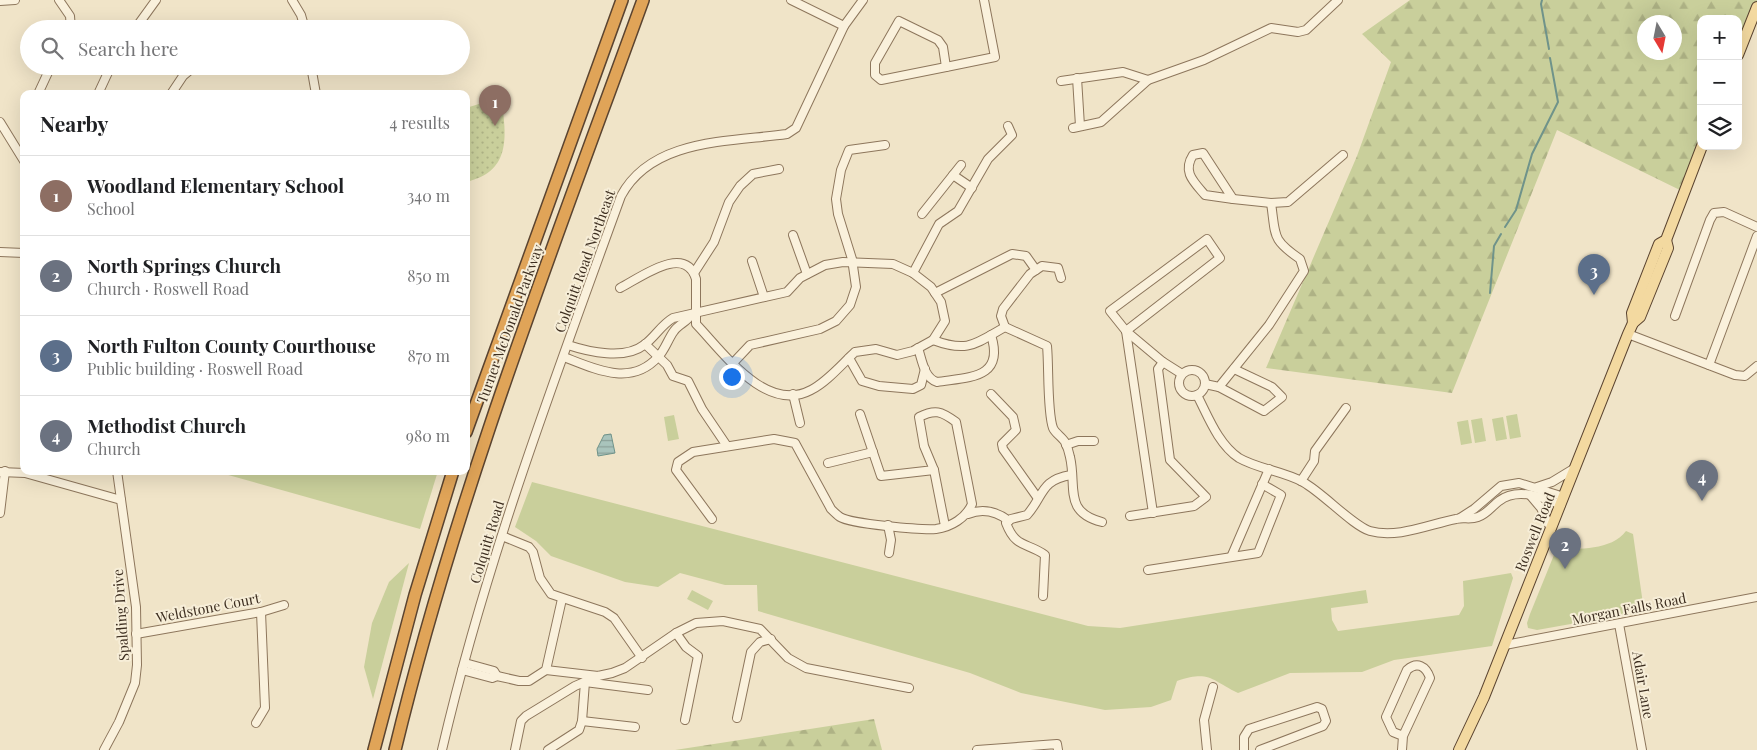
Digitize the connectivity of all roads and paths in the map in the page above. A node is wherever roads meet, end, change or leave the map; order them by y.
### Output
1 (15, 0) edge
2 (59, 0) edge
3 (156, 0) edge
4 (292, 0) edge
5 (622, 0) edge
6 (643, 0) edge
7 (791, 0) edge
8 (863, 0) edge
9 (984, 0) edge
10 (1338, 0) edge
11 (0, 1) edge
12 (1757, 7) edge
13 (70, 20) edge
14 (142, 20) edge
15 (302, 20) edge
16 (844, 26) junction
17 (1742, 45) edge
18 (946, 67) junction
19 (47, 75) edge
20 (107, 75) edge
21 (184, 75) edge
22 (313, 75) edge
23 (1077, 78) junction
24 (1148, 80) junction
25 (1061, 81) dead end
26 (40, 90) edge
27 (100, 90) edge
28 (174, 90) edge
29 (315, 90) edge
30 (0, 122) edge
31 (1008, 126) dead end
32 (885, 145) dead end
33 (1700, 150) edge
34 (20, 154) edge
35 (1343, 155) dead end
36 (962, 165) dead end
37 (779, 169) dead end
38 (953, 175) junction
39 (972, 188) junction
40 (1233, 198) junction
41 (1272, 203) junction
42 (922, 214) dead end
43 (1757, 226) edge
44 (794, 235) dead end
45 (1757, 236) edge
46 (0, 252) edge
47 (20, 253) edge
48 (752, 261) dead end
49 (853, 262) junction
50 (1036, 270) junction
51 (694, 273) junction
52 (913, 273) junction
53 (807, 274) junction
54 (1062, 278) dead end
55 (620, 288) dead end
56 (935, 293) junction
57 (764, 297) junction
58 (693, 314) junction
59 (1675, 316) dead end
60 (1005, 327) junction
61 (1630, 328) junction
62 (1126, 331) junction
63 (991, 335) junction
64 (934, 340) junction
65 (645, 344) junction
66 (568, 345) junction
67 (918, 348) junction
68 (659, 357) junction
69 (564, 358) junction
70 (848, 358) junction
71 (1163, 362) junction
72 (733, 363) junction
73 (1709, 365) junction
74 (1757, 366) edge
75 (925, 369) junction
76 (1234, 369) junction
77 (1182, 374) junction
78 (1205, 384) junction
79 (1220, 387) junction
80 (793, 394) junction
81 (992, 394) dead end
82 (1197, 395) junction
83 (1346, 408) dead end
84 (860, 414) dead end
85 (470, 421) edge
86 (800, 422) dead end
87 (1094, 441) dead end
88 (1066, 445) junction
89 (727, 446) junction
90 (873, 452) junction
91 (828, 463) dead end
92 (1269, 468) junction
93 (1575, 468) junction
94 (934, 470) junction
95 (3, 471) edge
96 (20, 472) edge
97 (33, 475) edge
98 (118, 475) edge
99 (452, 475) edge
100 (1071, 475) junction
101 (1301, 480) junction
102 (1262, 484) junction
103 (1536, 487) junction
104 (1530, 496) junction
105 (1037, 497) junction
106 (121, 500) junction
107 (1563, 501) junction
108 (1153, 512) junction
109 (0, 513) edge
110 (968, 514) junction
111 (1130, 516) dead end
112 (1460, 518) junction
113 (712, 519) dead end
114 (1009, 521) junction
115 (1102, 522) dead end
116 (888, 525) junction
117 (945, 526) junction
118 (1551, 529) junction
119 (502, 536) junction
120 (889, 553) dead end
121 (1232, 555) junction
122 (1148, 570) dead end
123 (1043, 596) dead end
124 (1757, 597) edge
125 (562, 599) junction
126 (284, 605) dead end
127 (261, 612) junction
128 (1620, 624) junction
129 (676, 633) junction
130 (136, 634) junction
131 (772, 639) junction
132 (1505, 645) junction
133 (642, 658) junction
134 (463, 666) junction
135 (546, 670) junction
136 (598, 676) junction
137 (585, 682) junction
138 (1213, 687) dead end
139 (909, 688) dead end
140 (648, 690) dead end
141 (737, 718) dead end
142 (686, 720) dead end
143 (582, 721) junction
144 (256, 723) dead end
145 (635, 727) dead end
146 (1402, 736) junction
147 (104, 750) edge
148 (374, 750) edge
149 (395, 750) edge
150 (442, 750) edge
151 (514, 750) edge
152 (548, 750) edge
153 (977, 750) edge
154 (1058, 750) edge
155 (1207, 750) edge
156 (1244, 750) edge
157 (1260, 750) edge
158 (1402, 750) edge
159 (1460, 750) edge
160 (1642, 750) edge

1 - 11 street
2 - 13 street
3 - 14 street
4 - 15 street
5 - 85 highway, Turner McDonald Parkway
6 - 149 highway, Turner McDonald Parkway
7 - 16 street
8 - 16 street, Colquitt Road Northeast
9 - 18 street
10 - 24 street
12 - 17 main road
16 - 66 street, Colquitt Road Northeast
18 - 18 street
19 - 26 street
20 - 27 street
21 - 28 street
22 - 29 street
23 - 24 street
23 - 24 street
23 - 25 street
30 - 34 street
31 - 39 street
32 - 49 street
33 - 61 main road, Roswell Road
35 - 41 street
36 - 38 street
37 - 51 street
38 - 39 street
38 - 42 street
39 - 52 street
40 - 40 street
40 - 41 street
41 - 76 street
43 - 59 street
44 - 53 street
45 - 73 street
46 - 47 street
48 - 57 street
49 - 52 street
49 - 53 street
49 - 72 street
50 - 54 street
50 - 56 street
50 - 60 street
51 - 55 street
51 - 58 street
52 - 56 street
53 - 57 street
56 - 64 street
57 - 58 street
58 - 65 street
58 - 68 street
58 - 72 street
60 - 63 street
60 - 88 street
61 - 73 street
61 - 93 main road, Roswell Road
62 - 62 street
62 - 71 street
62 - 108 street
63 - 64 street
63 - 75 street
64 - 67 street
65 - 66 street
65 - 68 street
66 - 69 street, Colquitt Road
67 - 70 street
67 - 75 street
68 - 69 street
68 - 89 street
69 - 119 street, Colquitt Road
70 - 75 street
70 - 80 street
71 - 77 street
71 - 108 street
72 - 80 street
73 - 74 street
76 - 79 street
76 - 79 street
77 - 78 street
77 - 82 street
78 - 79 street
78 - 82 street
80 - 86 street
81 - 105 street
82 - 92 street
83 - 101 street
84 - 90 street
87 - 88 street
88 - 100 street
89 - 113 street
89 - 116 street
90 - 91 street
90 - 94 street
92 - 101 street
92 - 102 street
93 - 103 street
93 - 107 main road, Roswell Road
94 - 110 street
94 - 117 street
95 - 96 street
95 - 109 street
97 - 106 street
98 - 106 street, Spalding Drive
99 - 148 highway
100 - 105 street
100 - 115 street
101 - 112 street
102 - 121 street
102 - 121 street
103 - 107 street
103 - 112 street
104 - 107 street
104 - 112 street
104 - 118 street
105 - 114 street
106 - 130 street, Spalding Drive
107 - 118 main road, Roswell Road
108 - 111 street
110 - 114 street
110 - 117 street
114 - 123 street
116 - 117 street
116 - 120 street
118 - 132 main road, Roswell Road
119 - 125 street
119 - 134 street, Colquitt Road
121 - 122 street
124 - 128 street, Morgan Falls Road
125 - 133 street
125 - 135 street
126 - 127 street, Weldstone Court
127 - 130 street, Weldstone Court
127 - 144 street
128 - 132 street, Morgan Falls Road
128 - 160 street, Adair Lane
129 - 131 street
129 - 133 street
129 - 142 street
130 - 147 street, Spalding Drive
131 - 139 street
131 - 141 street
132 - 159 main road, Roswell Road
133 - 136 street
134 - 135 street
134 - 150 street, Colquitt Road
135 - 136 street
136 - 137 street
137 - 140 street
137 - 143 street
137 - 151 street
138 - 155 street
143 - 145 street
143 - 152 street
146 - 146 street
146 - 158 street
153 - 154 street
156 - 157 street

